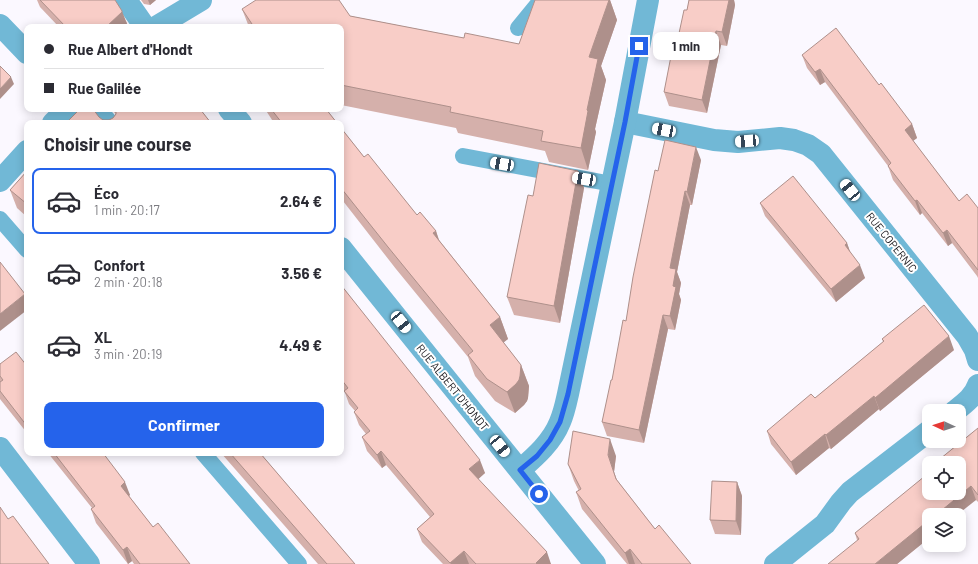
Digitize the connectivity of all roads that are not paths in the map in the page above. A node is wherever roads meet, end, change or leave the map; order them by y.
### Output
1 (126, 0) edge
2 (201, 0) edge
3 (541, 0) edge
4 (648, 0) edge
5 (154, 24) edge
6 (159, 24) edge
7 (0, 25) edge
8 (518, 28) dead end
9 (24, 50) edge
10 (64, 112) edge
11 (102, 112) edge
12 (232, 112) edge
13 (56, 120) edge
14 (108, 120) edge
15 (238, 120) edge
16 (625, 122) junction
17 (24, 154) edge
18 (463, 156) dead end
19 (0, 181) edge
20 (612, 184) junction
21 (0, 219) edge
22 (24, 247) edge
23 (344, 252) edge
24 (978, 360) edge
25 (978, 385) edge
26 (964, 404) edge
27 (922, 436) edge
28 (0, 448) edge
29 (206, 456) edge
30 (520, 470) junction
31 (89, 564) edge
32 (299, 564) edge
33 (595, 564) edge
34 (776, 564) edge

1 - 5 street
2 - 6 street
3 - 8 lane
4 - 16 street
7 - 9 street
10 - 13 street
11 - 14 lane
12 - 15 street
16 - 20 street
16 - 24 street, RUE COPERNIC
17 - 19 street
18 - 20 lane
20 - 30 street
21 - 22 lane
23 - 30 street, RUE ALBERT D'HONDT
25 - 26 street
27 - 34 street
28 - 31 street
29 - 32 lane
30 - 33 street, RUE ALBERT D'HONDT

